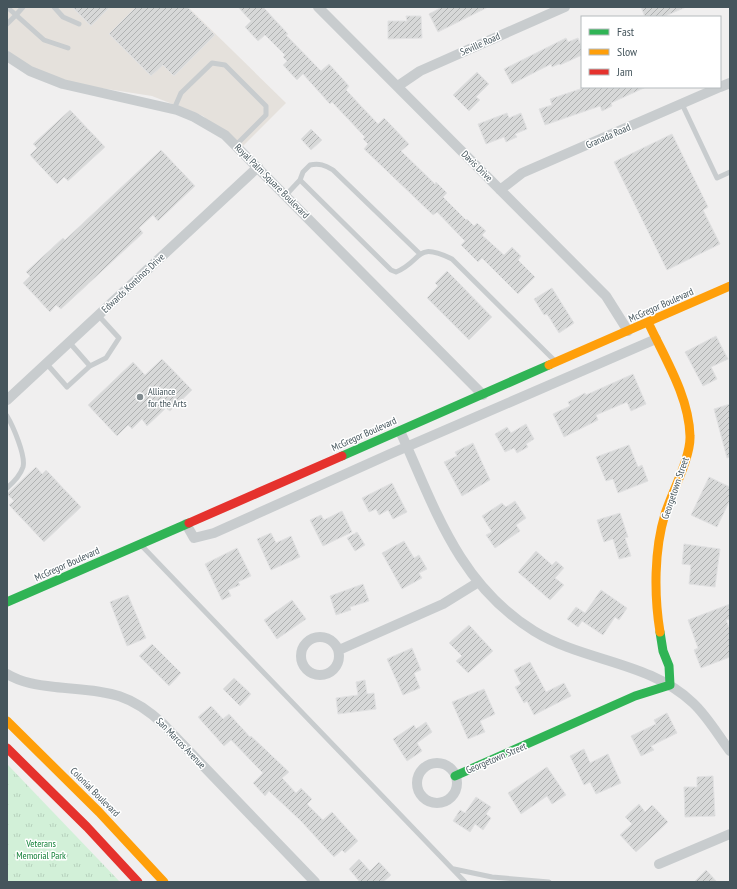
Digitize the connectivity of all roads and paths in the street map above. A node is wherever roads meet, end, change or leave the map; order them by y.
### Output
1 (7, 7) edge
2 (23, 7) edge
3 (54, 7) edge
4 (318, 7) edge
5 (565, 7) edge
6 (16, 15) junction
7 (7, 24) edge
8 (79, 24) dead end
9 (68, 48) dead end
10 (7, 56) edge
11 (398, 86) junction
12 (718, 88) edge
13 (682, 104) junction
14 (174, 109) junction
15 (236, 145) junction
16 (258, 167) junction
17 (730, 172) edge
18 (300, 180) junction
19 (500, 190) junction
20 (286, 195) junction
21 (419, 253) junction
22 (730, 286) edge
23 (98, 315) junction
24 (648, 322) junction
25 (628, 331) junction
26 (656, 339) junction
27 (69, 342) junction
28 (556, 362) junction
29 (46, 363) junction
30 (90, 366) junction
31 (482, 395) junction
32 (7, 400) edge
33 (7, 416) edge
34 (400, 431) junction
35 (407, 447) junction
36 (7, 488) edge
37 (186, 524) junction
38 (140, 544) junction
39 (477, 583) junction
40 (7, 602) edge
41 (338, 650) dead end
42 (7, 674) edge
43 (670, 684) junction
44 (7, 721) edge
45 (7, 748) edge
46 (730, 751) edge
47 (455, 776) dead end
48 (730, 834) edge
49 (659, 864) dead end
50 (453, 869) junction
51 (138, 882) edge
52 (164, 882) edge
53 (315, 882) edge
54 (465, 882) edge
55 (549, 882) edge

1 - 6 lane
2 - 6 lane
3 - 8 lane
4 - 11 street, Davis Drive
5 - 11 street, Seville Road
6 - 7 lane
6 - 9 lane
10 - 14 street, Royal Palm Square Boulevard
11 - 19 street, Davis Drive
12 - 13 street, Granada Road
13 - 17 lane
13 - 19 street, Granada Road
14 - 15 street, Royal Palm Square Boulevard
14 - 15 lane
15 - 16 street, Royal Palm Square Boulevard
16 - 20 street, Royal Palm Square Boulevard
16 - 23 street, Edwards Kontinos Drive
18 - 20 lane
18 - 21 lane
18 - 21 lane
19 - 25 street, Davis Drive
20 - 31 street, Royal Palm Square Boulevard
21 - 28 lane
22 - 24 main road, McGregor Boulevard
23 - 27 street, Edwards Kontinos Drive
23 - 30 lane
24 - 25 main road, McGregor Boulevard
24 - 26 main road, Georgetown Street
25 - 28 main road, McGregor Boulevard
26 - 35 street
26 - 43 main road, Georgetown Street
27 - 29 street, Edwards Kontinos Drive
27 - 30 lane
28 - 31 main road, McGregor Boulevard
29 - 30 lane
29 - 32 street, Edwards Kontinos Drive
31 - 34 main road, McGregor Boulevard
33 - 36 lane
34 - 35 street
34 - 37 main road, McGregor Boulevard
35 - 37 street
35 - 39 street
37 - 38 main road, McGregor Boulevard
38 - 40 main road, McGregor Boulevard
38 - 50 lane
39 - 41 street
39 - 43 street
42 - 53 street, San Marcos Avenue
43 - 46 street
43 - 47 main road, Georgetown Street
44 - 52 main road, Colonial Boulevard
45 - 51 main road
48 - 49 street
50 - 54 lane
50 - 55 lane

